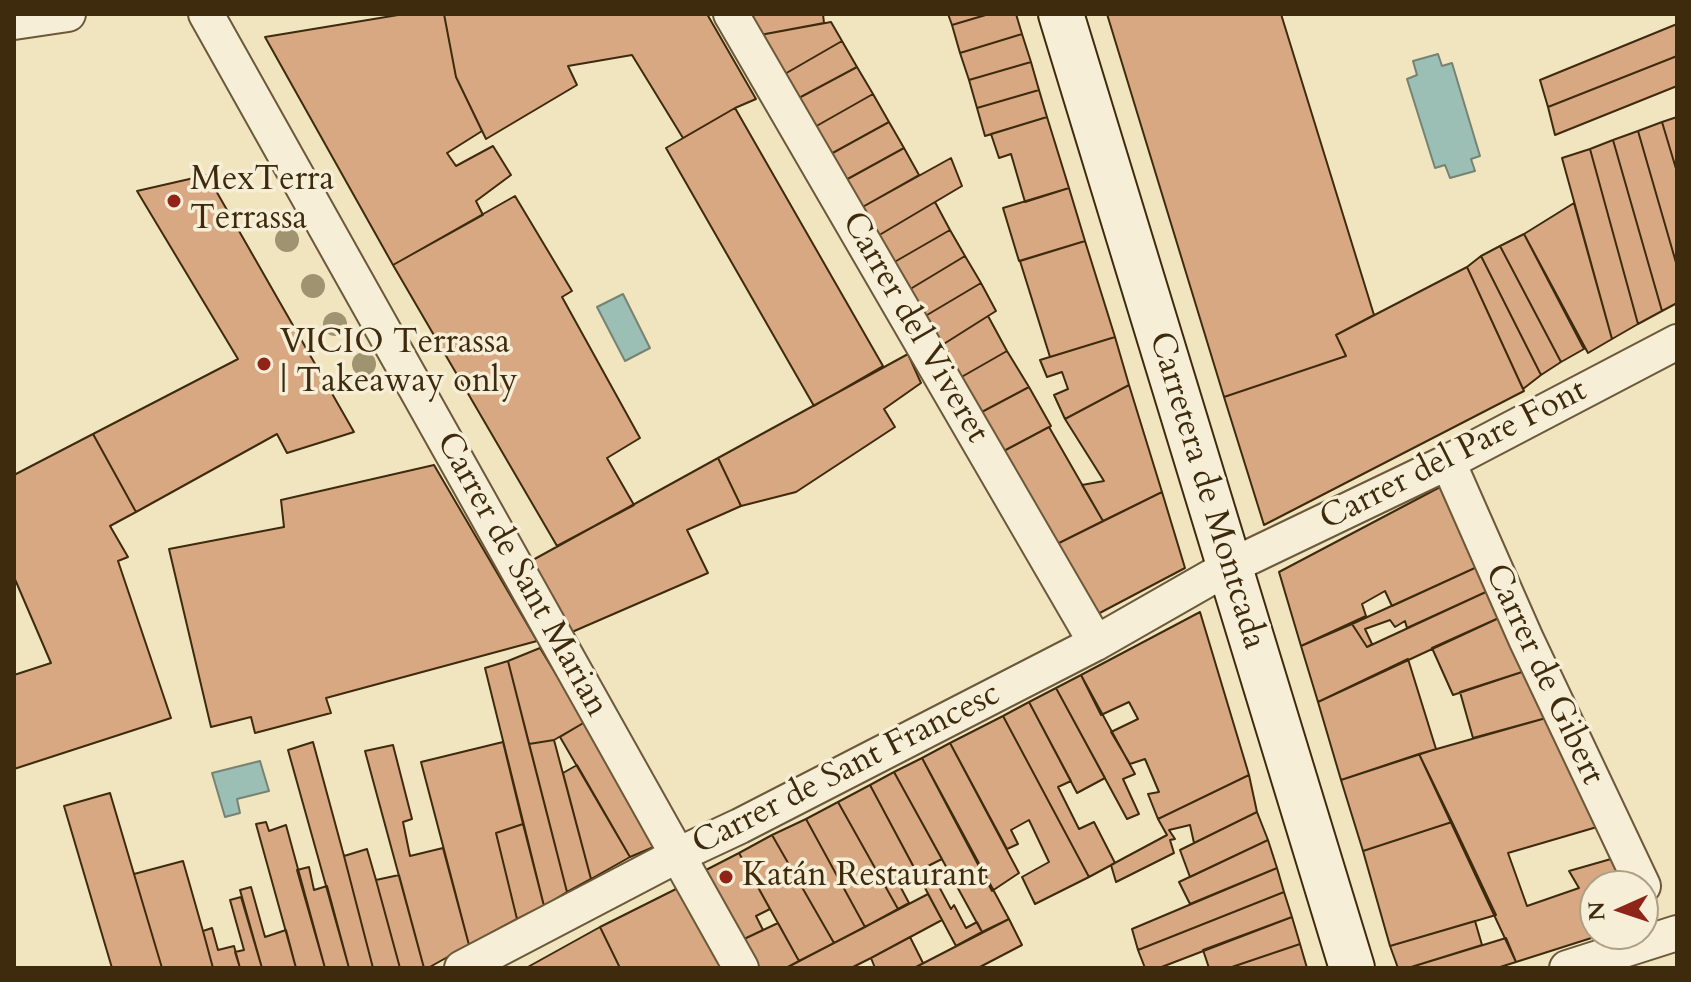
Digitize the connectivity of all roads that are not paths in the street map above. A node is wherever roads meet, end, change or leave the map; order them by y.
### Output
1 (68, 14) edge
2 (206, 14) edge
3 (731, 14) edge
4 (1061, 14) edge
5 (14, 22) edge
6 (1677, 342) edge
7 (1448, 462) junction
8 (1229, 567) junction
9 (1096, 643) junction
10 (678, 855) junction
11 (1635, 870) edge
12 (1659, 913) edge
13 (1672, 935) edge
14 (462, 968) edge
15 (741, 968) edge
16 (1352, 968) edge
17 (1567, 968) edge

1 - 5 street
2 - 10 street, Carrer de Sant Marian
3 - 9 street, Carrer del Viveret
4 - 8 street, Carretera de Montcada
6 - 7 street, Carrer del Pare Font
7 - 8 street, Carrer del Pare Font
7 - 11 street, Carrer de Gibert
8 - 9 street, Carrer de Sant Francesc
8 - 16 street, Carretera de Montcada
9 - 10 street, Carrer de Sant Francesc
10 - 14 street, Carrer de Sant Francesc
10 - 15 street, Carrer de Sant Marian
12 - 13 street, Carrer de Gibert
13 - 17 street

